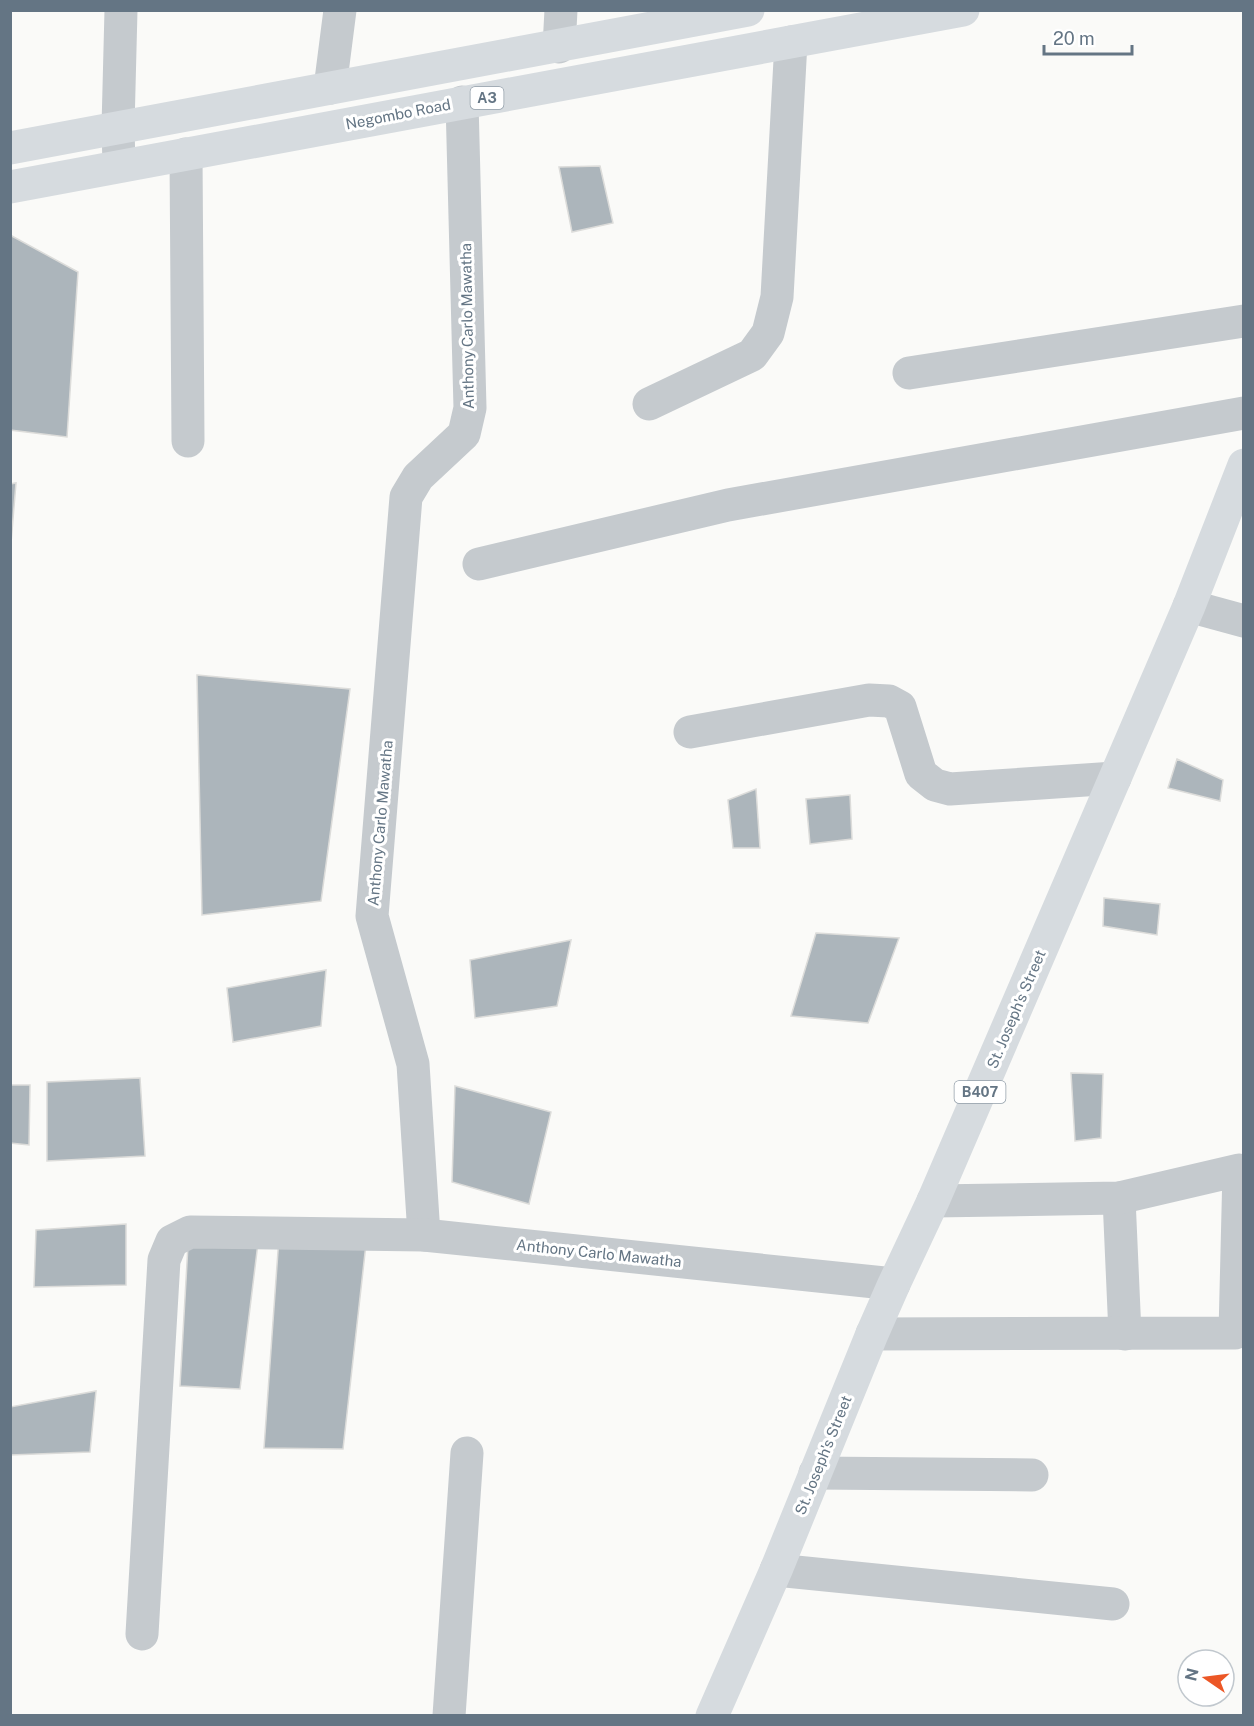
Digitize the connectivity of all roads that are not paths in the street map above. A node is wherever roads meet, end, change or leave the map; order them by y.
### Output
1 (121, 10) edge
2 (340, 10) edge
3 (561, 10) edge
4 (748, 10) edge
5 (963, 10) edge
6 (791, 42) junction
7 (559, 46) junction
8 (330, 88) junction
9 (462, 102) junction
10 (118, 127) junction
11 (10, 148) edge
12 (186, 154) junction
13 (118, 166) junction
14 (10, 187) edge
15 (1244, 321) edge
16 (909, 373) dead end
17 (650, 404) dead end
18 (1244, 413) edge
19 (188, 441) dead end
20 (1244, 465) edge
21 (479, 564) dead end
22 (1189, 606) junction
23 (1244, 621) edge
24 (690, 732) dead end
25 (1115, 778) junction
26 (1119, 1198) junction
27 (933, 1201) junction
28 (424, 1235) junction
29 (894, 1284) junction
30 (872, 1334) junction
31 (1125, 1334) junction
32 (467, 1453) dead end
33 (815, 1473) junction
34 (1032, 1475) dead end
35 (776, 1570) junction
36 (1113, 1604) dead end
37 (142, 1634) dead end
38 (449, 1716) edge
39 (712, 1716) edge

1 - 10 street
2 - 8 street
3 - 7 street
4 - 7 main road
5 - 6 main road, Negombo Road / A3
6 - 9 main road, Negombo Road / A3
6 - 17 street
7 - 8 main road
8 - 10 main road
9 - 12 main road, Negombo Road / A3
9 - 28 street, Anthony Carlo Mawatha
10 - 11 main road
10 - 13 street
12 - 13 main road, Negombo Road / A3
12 - 19 street
13 - 14 main road, Negombo Road / A3
15 - 16 street
18 - 21 street
20 - 22 main road, St. Joseph's Street / B407
22 - 23 street
22 - 25 main road, St. Joseph's Street / B407
24 - 25 street
25 - 27 main road, St. Joseph's Street / B407
26 - 27 street
26 - 31 street
26 - 31 street
27 - 29 main road, St. Joseph's Street / B407
28 - 29 street, Anthony Carlo Mawatha
28 - 37 street
29 - 30 main road, St. Joseph's Street / B407
30 - 31 street
30 - 33 main road, St. Joseph's Street / B407
32 - 38 street
33 - 34 street
33 - 35 main road, St. Joseph's Street / B407
35 - 36 street
35 - 39 main road, St. Joseph's Street / B407

